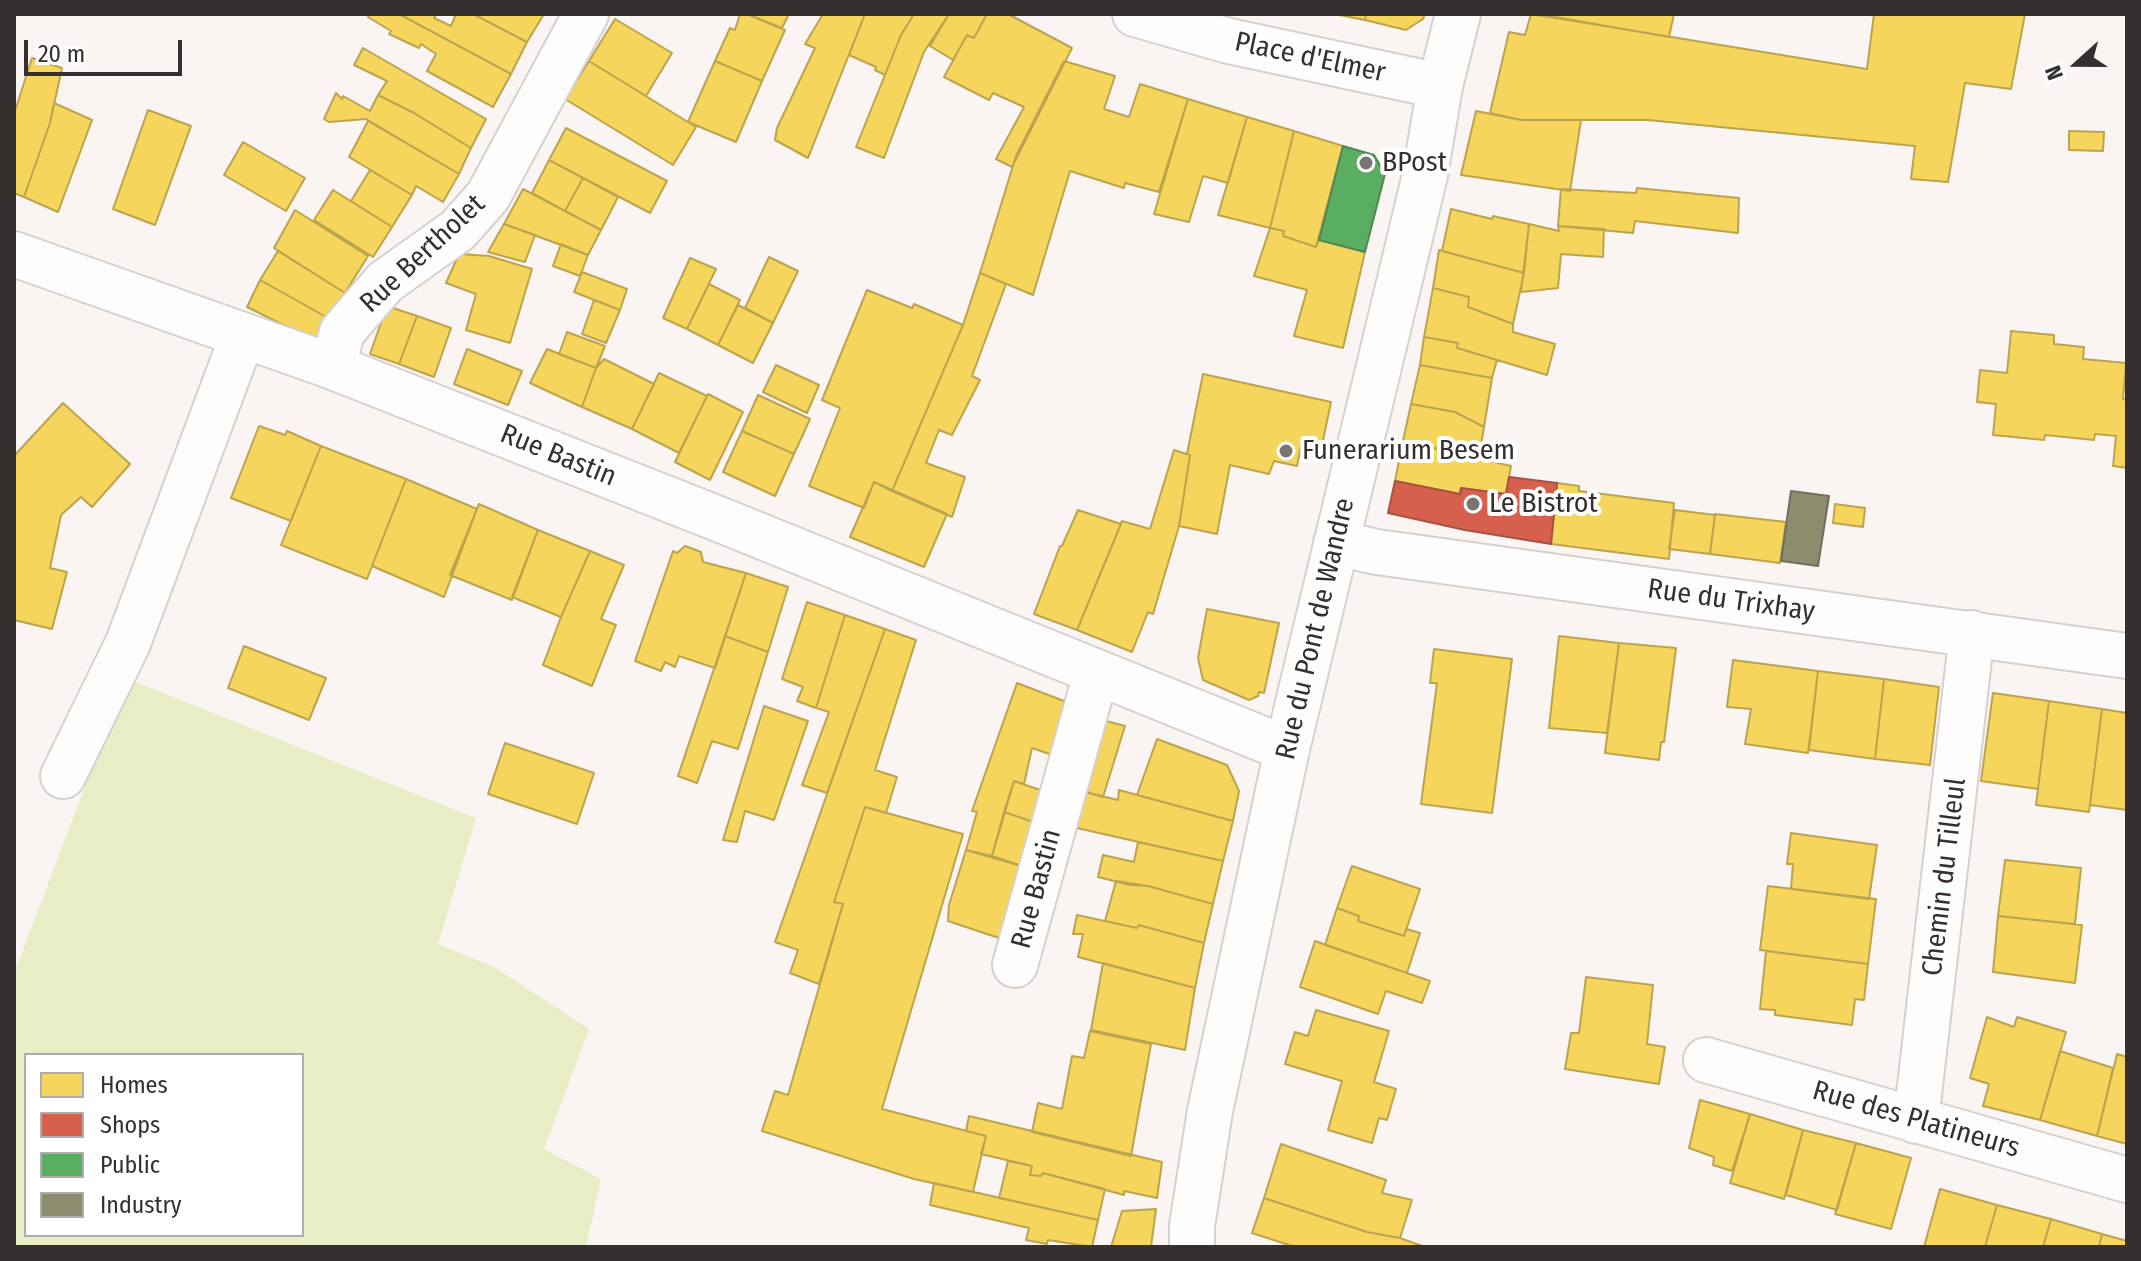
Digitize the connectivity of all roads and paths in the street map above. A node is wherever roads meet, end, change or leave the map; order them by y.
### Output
1 (586, 14) edge
2 (1135, 14) edge
3 (1458, 14) edge
4 (1440, 86) junction
5 (14, 254) edge
6 (243, 335) junction
7 (333, 367) junction
8 (1336, 543) junction
9 (1972, 633) junction
10 (2127, 656) edge
11 (1096, 674) junction
12 (1287, 749) junction
13 (63, 776) dead end
14 (1015, 965) dead end
15 (1706, 1060) dead end
16 (1916, 1121) junction
17 (2127, 1180) edge
18 (1192, 1247) edge

1 - 7 street, Rue Bertholet
2 - 4 street, Place d'Elmer
3 - 4 street, Rue du Pont de Wandre
4 - 8 street, Rue du Pont de Wandre
5 - 6 street, Rue Bastin
6 - 7 street, Rue Bastin
6 - 13 street
7 - 11 street, Rue Bastin
8 - 9 street, Rue du Trixhay
8 - 12 street, Rue du Pont de Wandre
9 - 10 street, Rue du Trixhay
9 - 16 street, Chemin du Tilleul
11 - 12 street, Rue Bastin
11 - 14 street, Rue Bastin
12 - 18 street, Rue du Pont de Wandre
15 - 16 street, Rue des Platineurs
16 - 17 street, Rue des Platineurs

